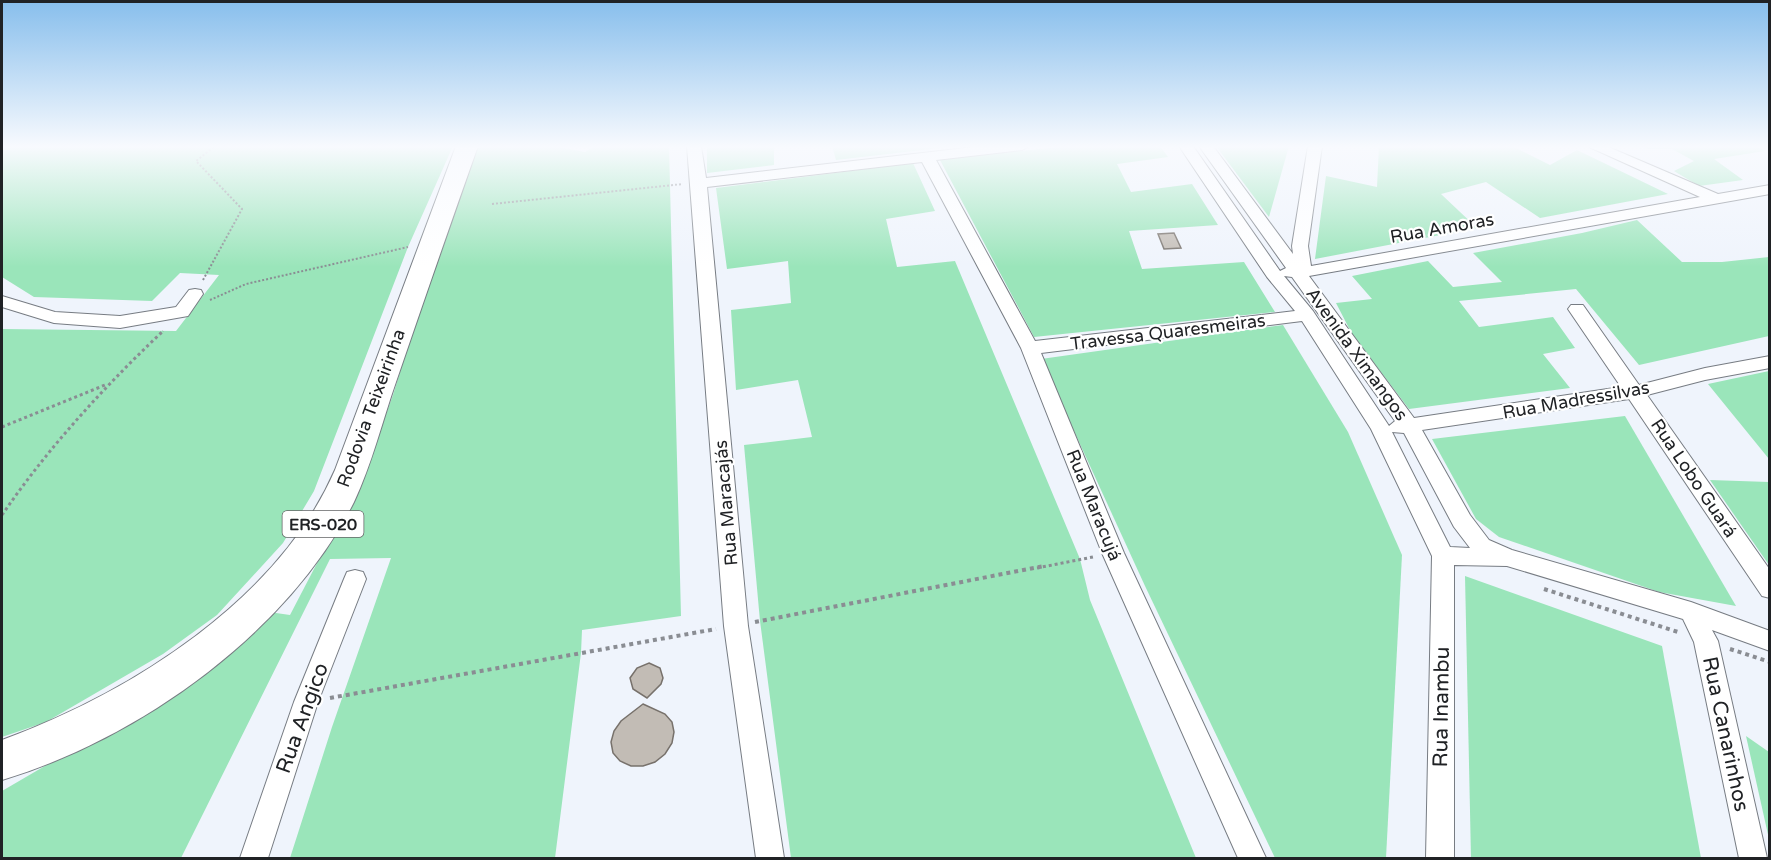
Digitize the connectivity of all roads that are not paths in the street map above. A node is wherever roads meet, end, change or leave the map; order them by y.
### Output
1 (452, 186) edge
2 (699, 186) edge
3 (943, 186) edge
4 (1213, 186) edge
5 (1236, 186) edge
6 (1309, 186) edge
7 (1687, 186) edge
8 (1770, 189) edge
9 (1717, 199) junction
10 (1300, 271) junction
11 (1273, 273) junction
12 (195, 294) road end
13 (2, 301) edge
14 (1577, 309) dead end
15 (1307, 315) junction
16 (1030, 348) junction
17 (1770, 362) edge
18 (1635, 392) junction
19 (1380, 427) junction
20 (1410, 427) junction
21 (1443, 556) junction
22 (1506, 557) junction
23 (355, 579) dead end
24 (1770, 589) edge
25 (1691, 612) junction
26 (1770, 641) edge
27 (2, 760) edge
28 (254, 858) edge
29 (770, 858) edge
30 (1252, 858) edge
31 (1440, 858) edge
32 (1753, 858) edge

1 - 27 main road, Rodovia Teixeirinha / ERS-020
2 - 29 street, Rua Maracajás
3 - 16 street, Rua Maracujá
4 - 11 street, Avenida Ximangos
5 - 10 street, Avenida Ximangos
6 - 10 street
7 - 9 street
8 - 9 street, Rua Amoras
9 - 10 street, Rua Amoras
10 - 11 street, Rua Amoras
10 - 20 street, Avenida Ximangos
11 - 15 street, Avenida Ximangos
12 - 13 street
14 - 18 street, Rua Lobo Guará
15 - 16 street, Travessa Quaresmeiras
15 - 19 street, Avenida Ximangos
16 - 30 street, Rua Maracujá
17 - 18 street, Rua Madressilvas
18 - 20 street, Rua Madressilvas
18 - 24 street, Rua Lobo Guará
19 - 20 street, Rua Madressilvas
19 - 21 street, Avenida Ximangos
20 - 22 street, Avenida Ximangos
21 - 22 street, Avenida Ximangos
21 - 31 street, Rua Inambu
22 - 25 street, Avenida Ximangos
23 - 28 street, Rua Angico
25 - 26 street, Avenida Ximangos
25 - 32 street, Rua Canarinhos

